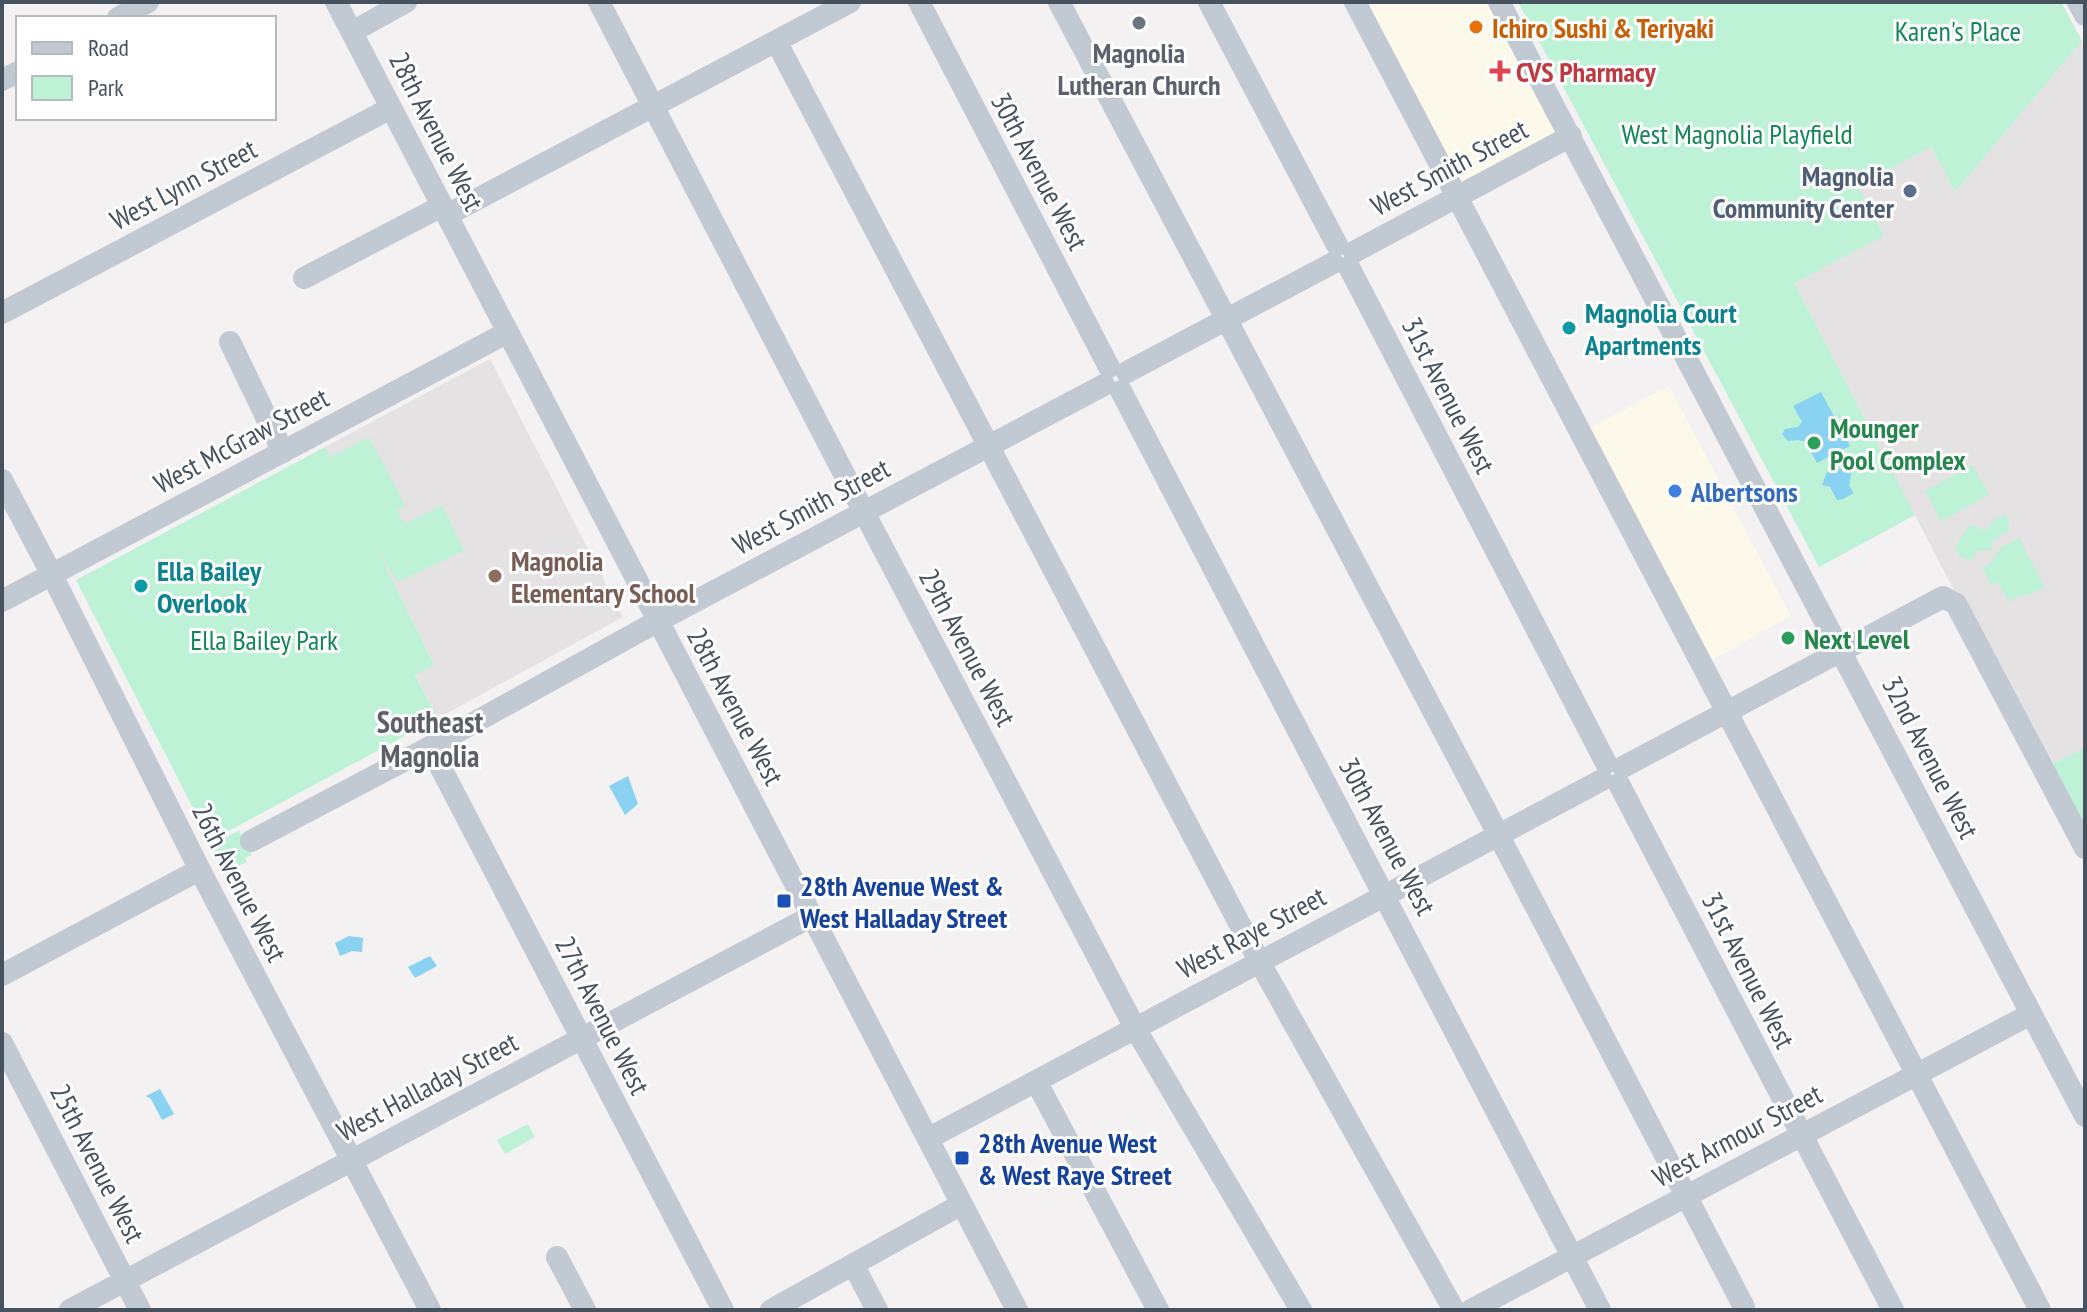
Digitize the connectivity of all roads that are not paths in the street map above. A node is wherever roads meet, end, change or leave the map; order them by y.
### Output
1 (148, 2) edge
2 (336, 2) edge
3 (406, 2) edge
4 (599, 2) edge
5 (850, 2) edge
6 (919, 2) edge
7 (1059, 2) edge
8 (1209, 2) edge
9 (1355, 2) edge
10 (1499, 2) edge
11 (2079, 2) edge
12 (2085, 15) edge
13 (122, 16) edge
14 (352, 32) junction
15 (776, 41) junction
16 (653, 106) junction
17 (391, 108) junction
18 (1571, 136) junction
19 (1458, 197) junction
20 (445, 211) junction
21 (1343, 257) junction
22 (304, 278) dead end
23 (2, 313) edge
24 (1226, 320) junction
25 (508, 332) junction
26 (230, 342) dead end
27 (1115, 379) junction
28 (988, 446) junction
29 (283, 452) junction
30 (2, 480) edge
31 (864, 512) junction
32 (52, 575) junction
33 (2, 601) edge
34 (658, 621) junction
35 (1842, 651) junction
36 (1727, 711) junction
37 (430, 747) junction
38 (1613, 773) junction
39 (1498, 834) junction
40 (251, 841) dead end
41 (2085, 848) edge
42 (199, 870) junction
43 (1385, 894) junction
44 (812, 916) junction
45 (1259, 961) junction
46 (2, 975) edge
47 (2031, 1014) junction
48 (1135, 1028) junction
49 (582, 1038) junction
50 (2, 1043) edge
51 (1917, 1074) junction
52 (1036, 1081) junction
53 (2083, 1108) edge
54 (1801, 1136) junction
55 (929, 1138) junction
56 (352, 1160) junction
57 (1686, 1196) junction
58 (962, 1204) junction
59 (1573, 1256) junction
60 (557, 1257) dead end
61 (854, 1266) junction
62 (125, 1281) junction
63 (1744, 1307) dead end
64 (70, 1310) edge
65 (140, 1310) edge
66 (430, 1310) edge
67 (585, 1310) edge
68 (723, 1310) edge
69 (771, 1310) edge
70 (877, 1310) edge
71 (1017, 1310) edge
72 (1158, 1310) edge
73 (1301, 1310) edge
74 (1454, 1310) edge
75 (1471, 1310) edge
76 (1600, 1310) edge
77 (1893, 1310) edge
78 (2040, 1310) edge

1 - 13 street
2 - 14 street, 28th Avenue West
3 - 14 street
4 - 16 street, 29th Avenue West
5 - 15 street
6 - 27 street, 30th Avenue West
7 - 24 street
8 - 21 street, 31st Avenue West
9 - 19 street
10 - 18 street, 32nd Avenue West
11 - 12 street
14 - 17 street, 28th Avenue West
15 - 16 street
15 - 28 street
16 - 20 street
16 - 31 street, 29th Avenue West
17 - 20 street, 28th Avenue West
17 - 23 street, West Lynn Street
18 - 19 street, West Smith Street
18 - 35 street, 32nd Avenue West
19 - 21 street, West Smith Street
19 - 36 street
20 - 22 street
20 - 25 street, 28th Avenue West
21 - 24 street, West Smith Street
21 - 38 street, 31st Avenue West
24 - 27 street, West Smith Street
24 - 39 street
25 - 29 street, West McGraw Street
25 - 34 street, 28th Avenue West
26 - 29 street
27 - 28 street, West Smith Street
27 - 43 street, 30th Avenue West
28 - 31 street, West Smith Street
28 - 45 street
29 - 32 street, West McGraw Street
30 - 32 street, 26th Avenue West
31 - 34 street, West Smith Street
31 - 48 street, 29th Avenue West
32 - 33 street, West McGraw Street
32 - 42 street, 26th Avenue West
34 - 37 street, West Smith Street
34 - 44 street, 28th Avenue West
35 - 36 street, West Raye Street
35 - 41 street, West Raye Street
35 - 47 street, 32nd Avenue West
36 - 38 street, West Raye Street
36 - 51 street
37 - 40 street, West Smith Street
37 - 49 street, 27th Avenue West
38 - 39 street, West Raye Street
38 - 54 street, 31st Avenue West
39 - 43 street, West Raye Street
39 - 57 street
42 - 46 street
42 - 56 street, 26th Avenue West
43 - 45 street, West Raye Street
43 - 59 street, 30th Avenue West
44 - 49 street, West Halladay Street
44 - 55 street, 28th Avenue West
45 - 48 street, West Raye Street
45 - 74 street
47 - 51 street, West Armour Street
47 - 53 street, 32nd Avenue West
48 - 52 street, West Raye Street
48 - 73 street, 29th Avenue West
49 - 56 street, West Halladay Street
49 - 68 street, 27th Avenue West
50 - 62 street, 25th Avenue West
51 - 54 street, West Armour Street
51 - 78 street
52 - 55 street, West Raye Street
52 - 72 street
54 - 57 street, West Armour Street
54 - 77 street, 31st Avenue West
55 - 58 street, 28th Avenue West
56 - 62 street, West Halladay Street
56 - 66 street, 26th Avenue West
57 - 59 street, West Armour Street
57 - 63 street
58 - 61 street
58 - 71 street, 28th Avenue West
59 - 75 street, West Armour Street
59 - 76 street, 30th Avenue West
60 - 67 street
61 - 69 street
61 - 70 street
62 - 64 street, West Halladay Street
62 - 65 street, 25th Avenue West

